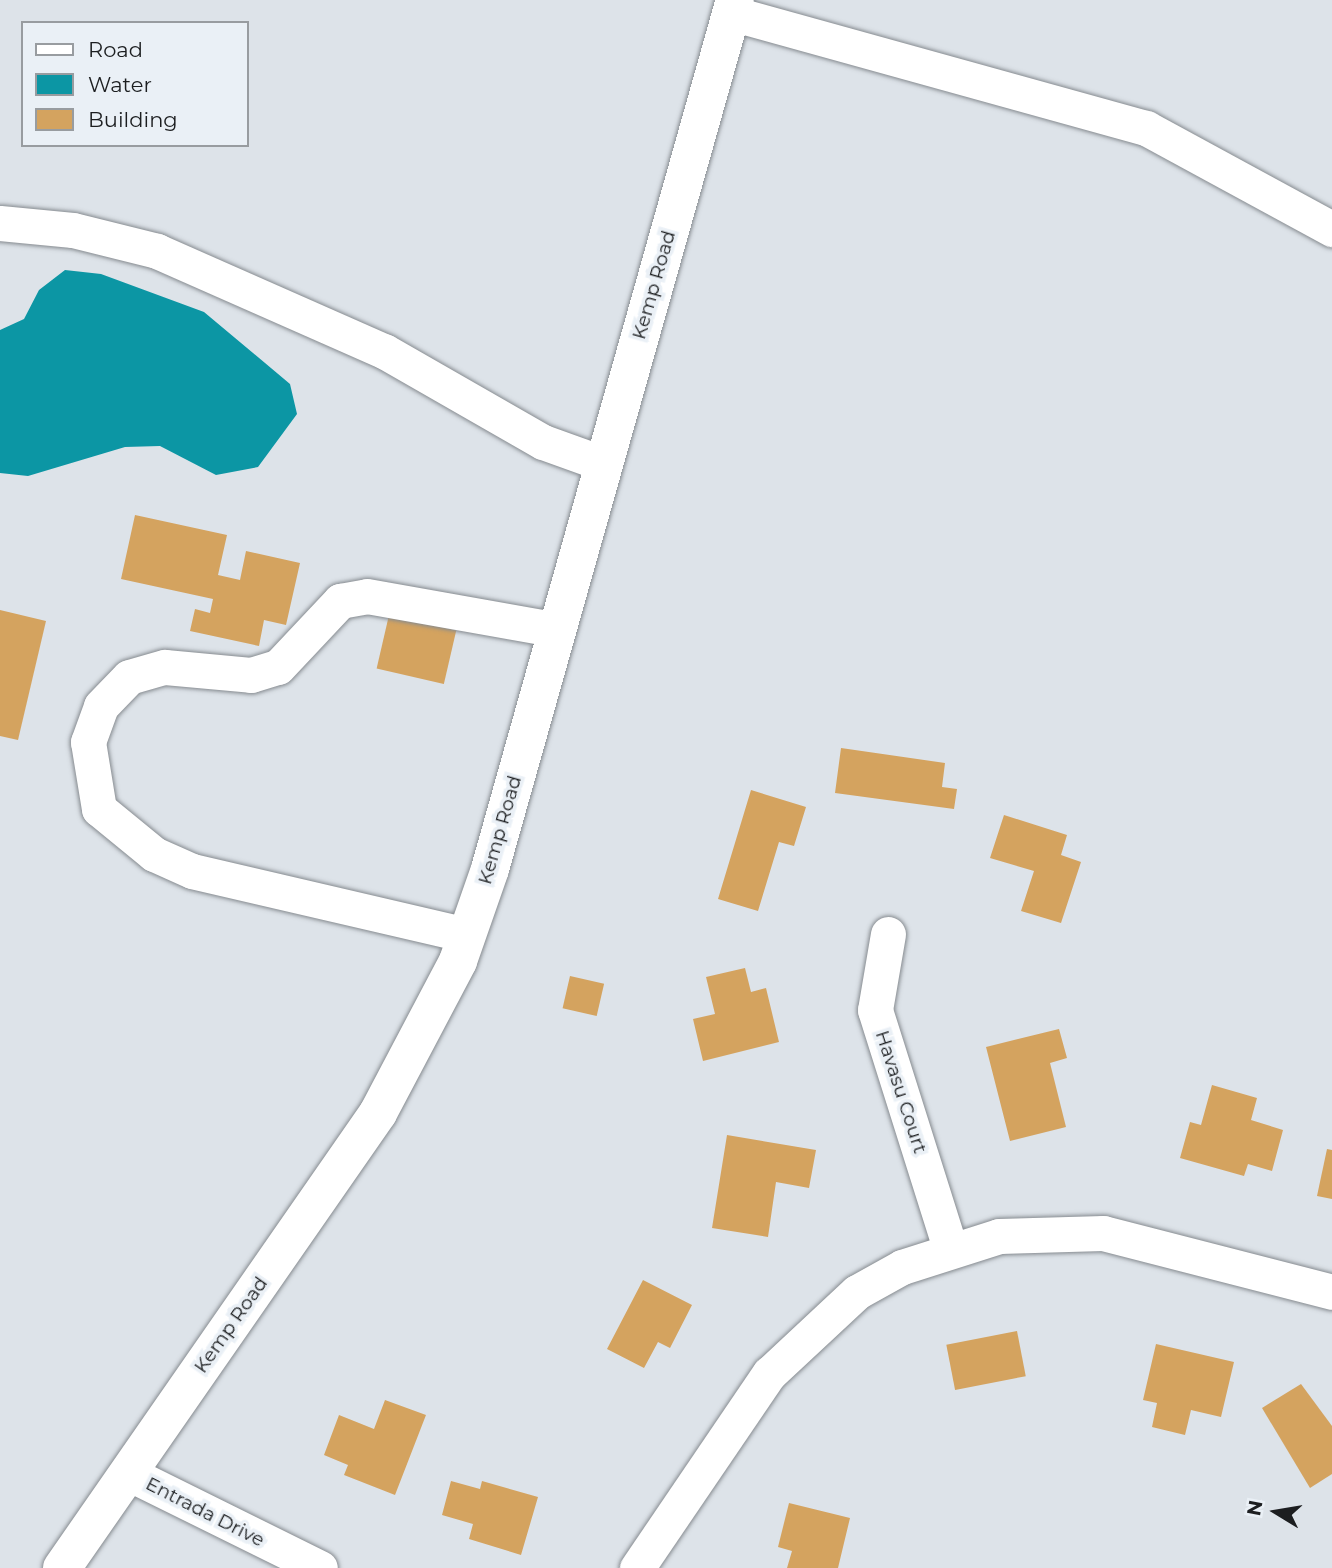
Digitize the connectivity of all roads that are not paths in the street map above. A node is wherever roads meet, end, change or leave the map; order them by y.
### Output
1 (733, 6) edge
2 (0, 223) edge
3 (1332, 229) edge
4 (604, 464) junction
5 (557, 630) junction
6 (888, 934) dead end
7 (467, 935) junction
8 (950, 1248) junction
9 (1332, 1292) edge
10 (128, 1474) junction
11 (62, 1568) edge
12 (320, 1568) edge
13 (637, 1568) edge

1 - 3 street
1 - 4 main road, Kemp Road
2 - 4 street
4 - 5 main road, Kemp Road
5 - 7 main road, Kemp Road
5 - 7 street
6 - 8 street, Havasu Court
7 - 10 main road, Kemp Road
8 - 9 street
8 - 13 street
10 - 11 main road, Kemp Road
10 - 12 street, Entrada Drive

